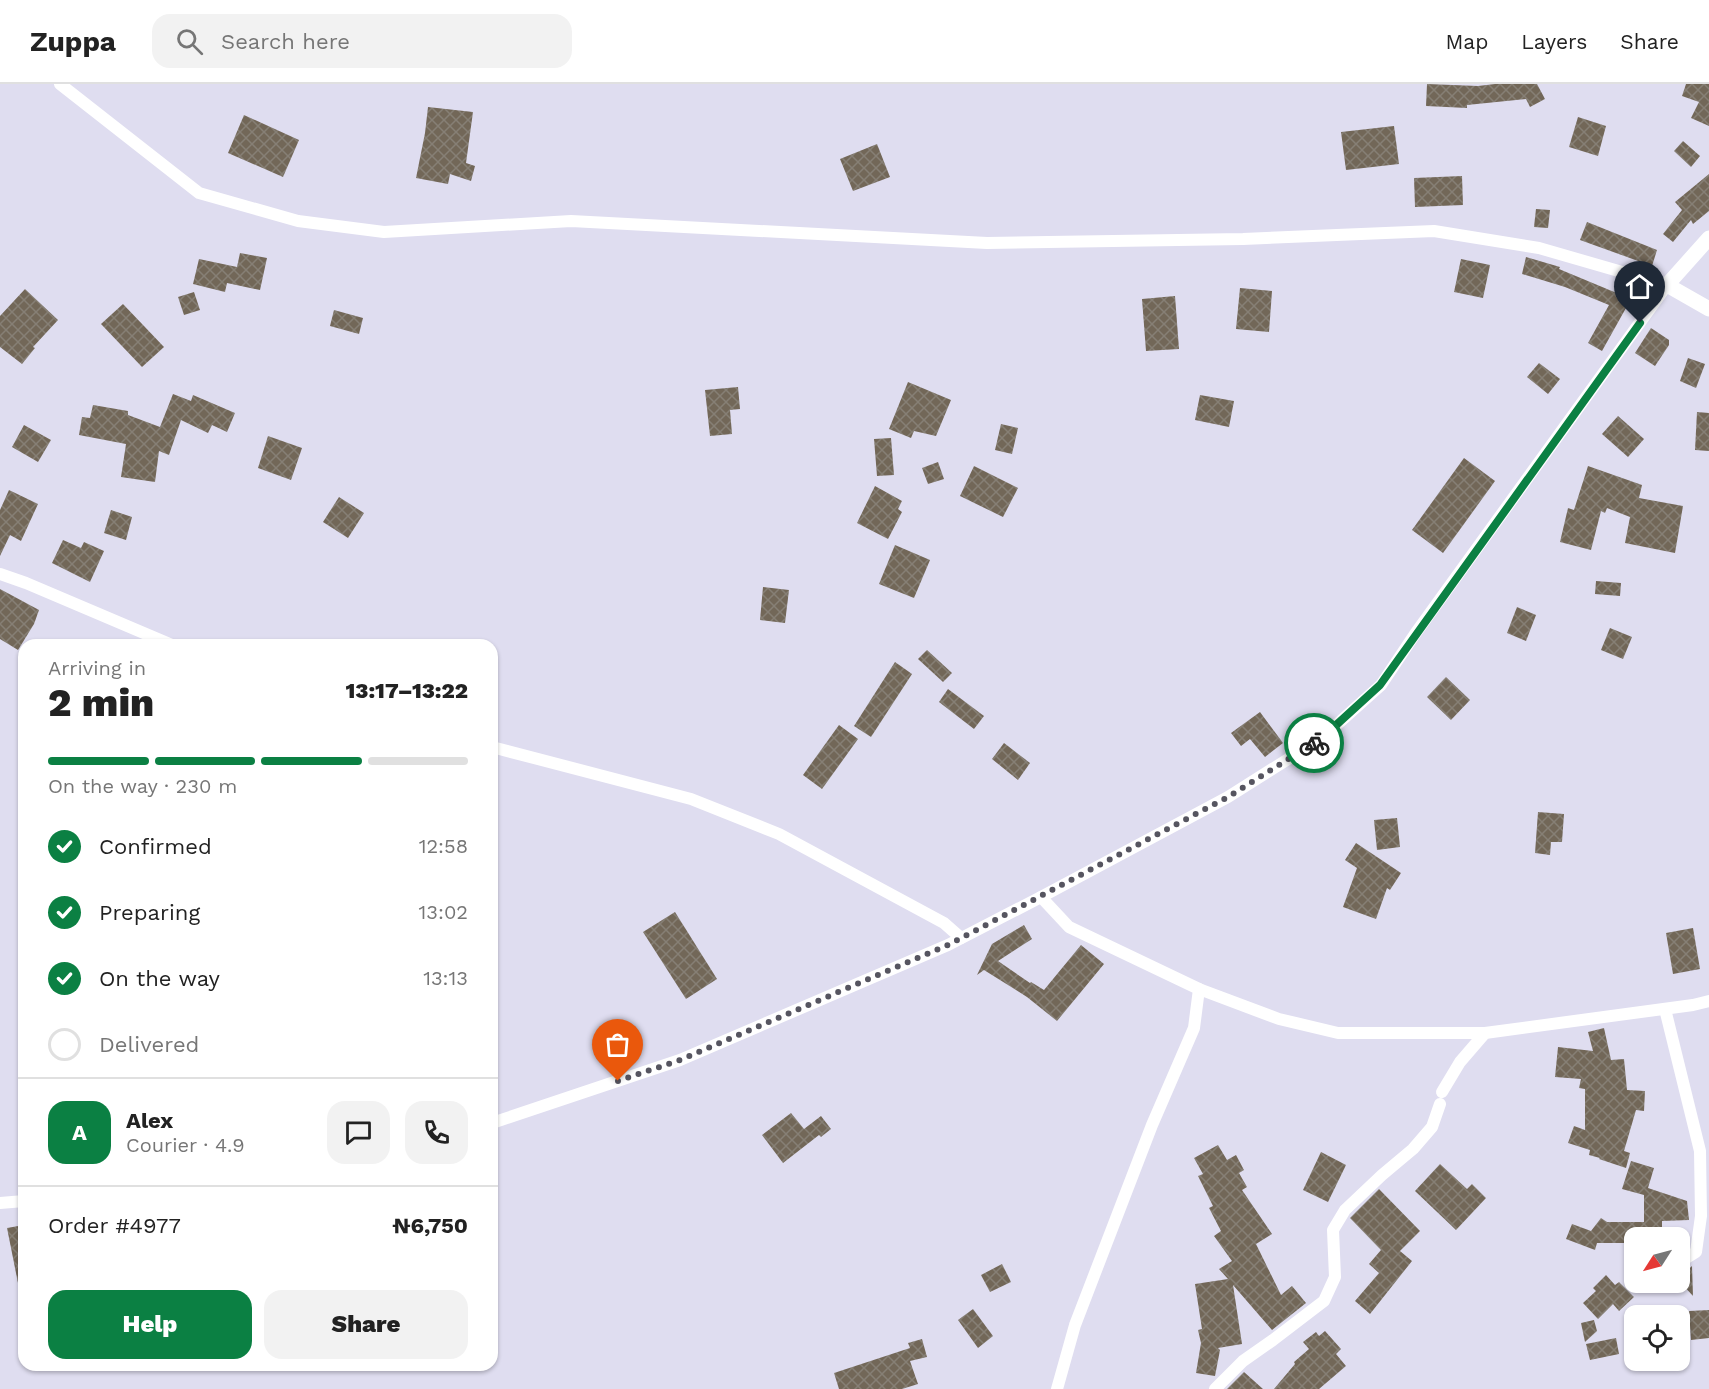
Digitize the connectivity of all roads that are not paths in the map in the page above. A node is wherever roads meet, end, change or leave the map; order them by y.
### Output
1 (60, 84) edge
2 (1709, 238) edge
3 (1667, 285) junction
4 (1709, 309) edge
5 (0, 574) edge
6 (158, 639) edge
7 (498, 749) edge
8 (1041, 897) junction
9 (961, 938) junction
10 (1199, 989) junction
11 (1709, 1001) edge
12 (1665, 1009) junction
13 (1485, 1034) junction
14 (498, 1121) edge
15 (18, 1202) edge
16 (0, 1203) edge
17 (1690, 1256) edge
18 (1057, 1389) edge
19 (1215, 1389) edge

1 - 3 street
2 - 3 street
3 - 4 street
3 - 8 street
5 - 6 street
7 - 9 street
8 - 9 street
8 - 10 street
9 - 14 street
10 - 13 street
10 - 18 street
11 - 12 street
12 - 13 street
12 - 17 street
13 - 19 street
15 - 16 street

